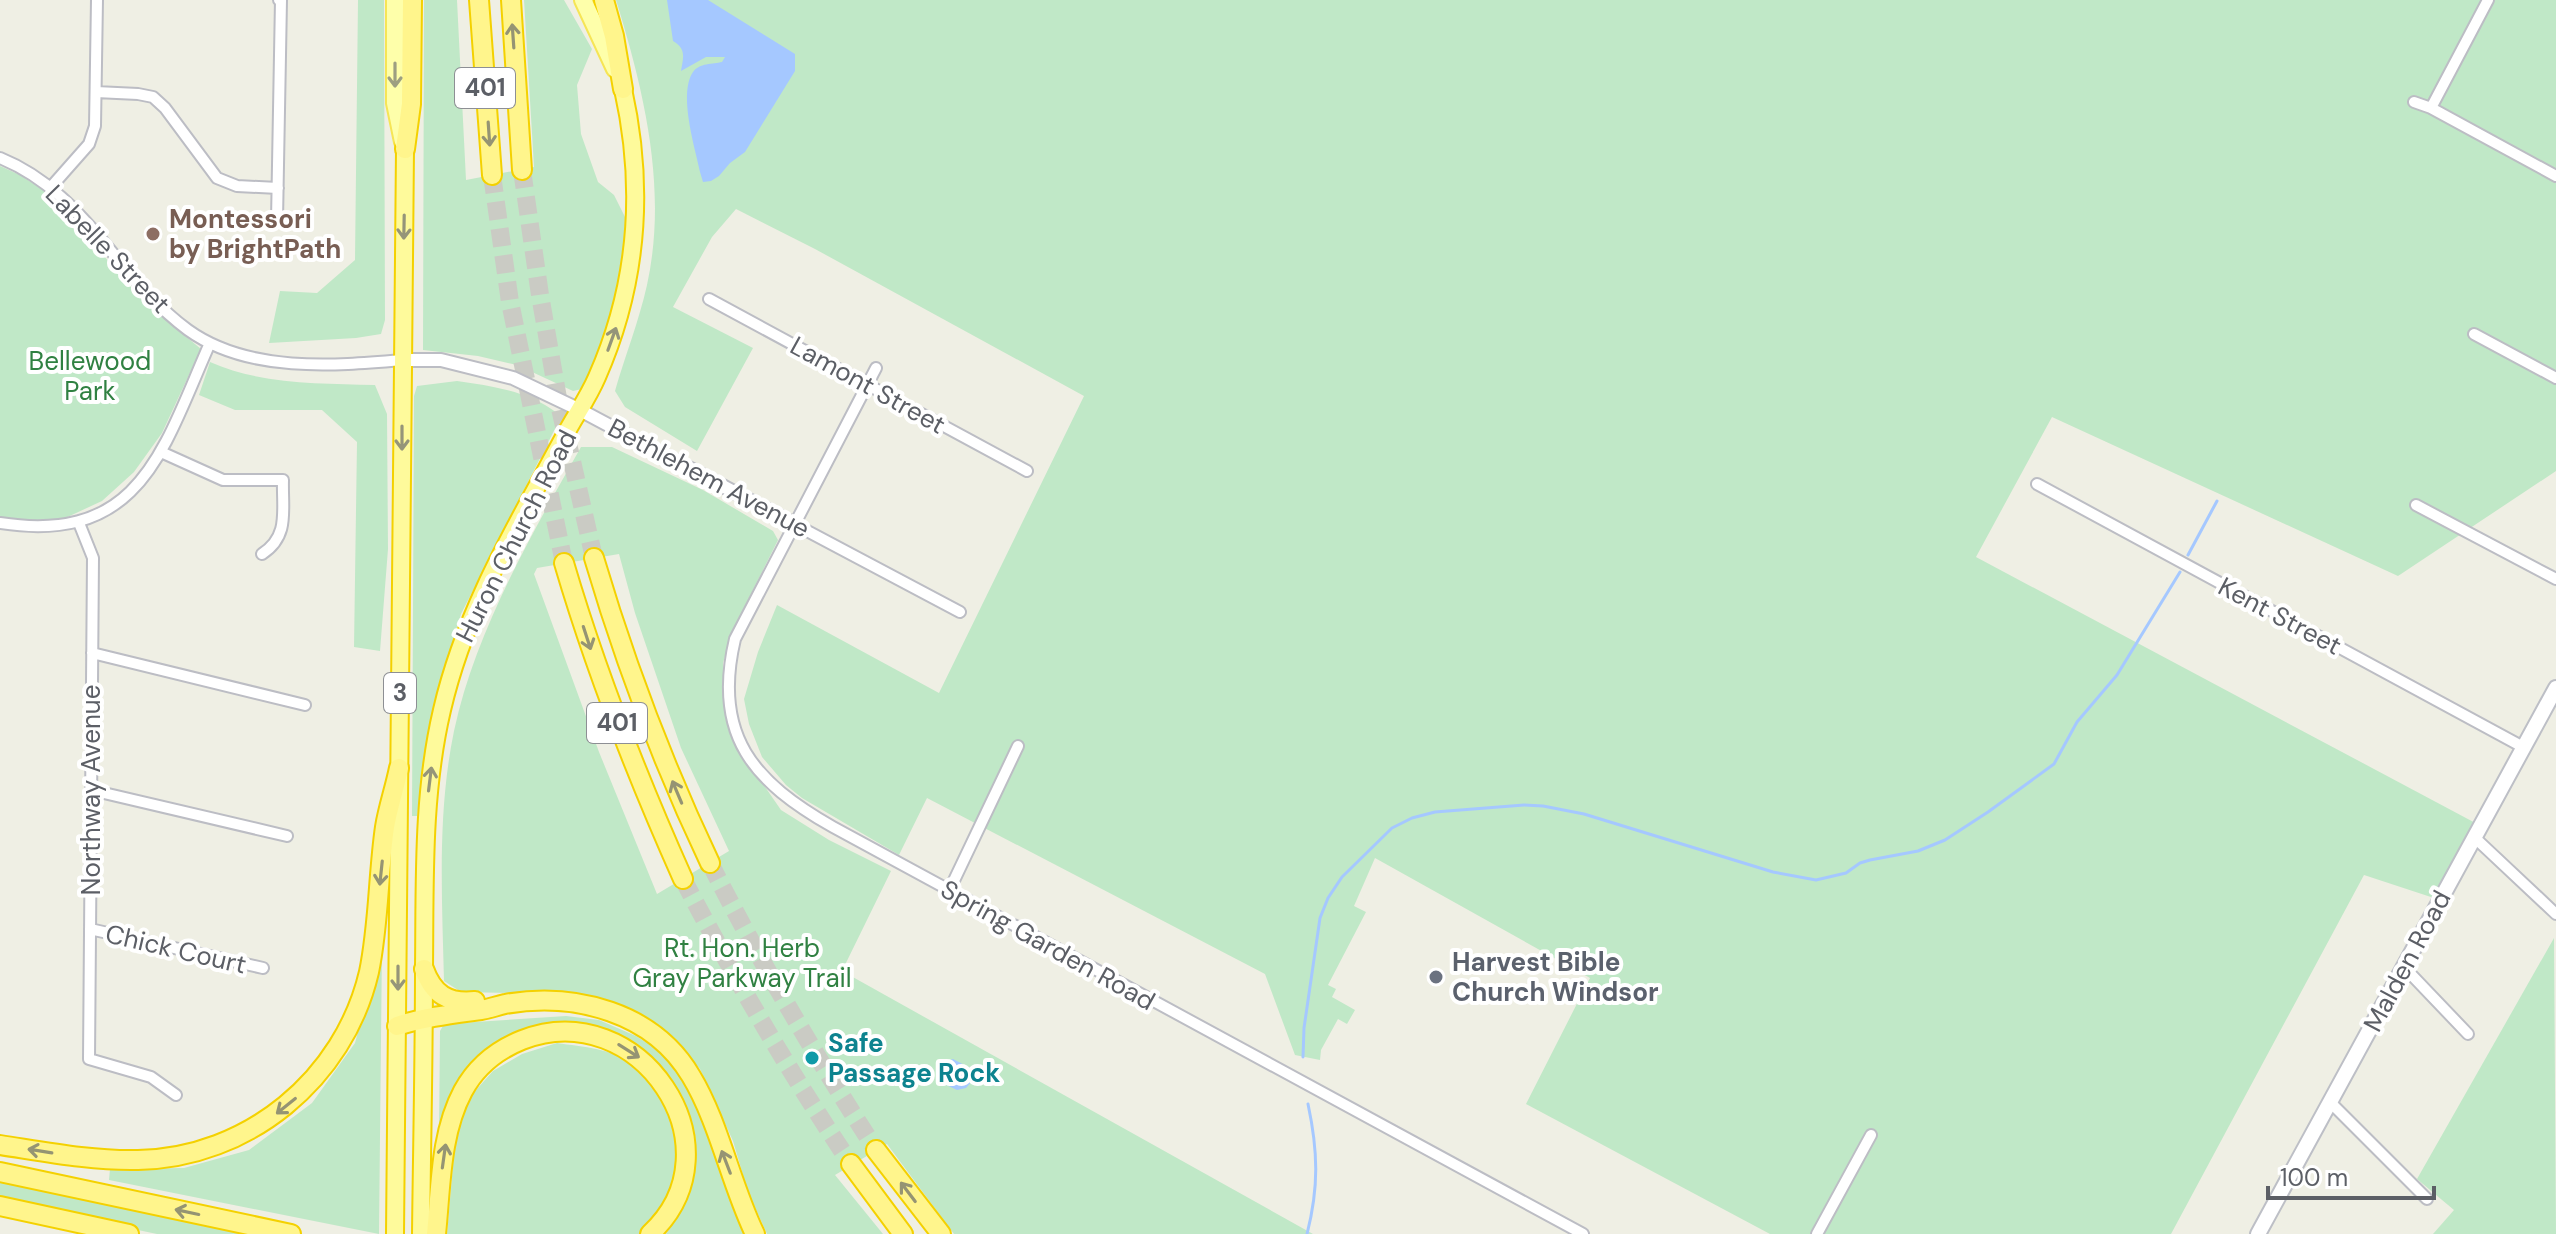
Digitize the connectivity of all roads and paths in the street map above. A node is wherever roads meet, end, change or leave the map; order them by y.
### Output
1 (97, 0) edge
2 (279, 0) edge
3 (395, 0) edge
4 (412, 0) edge
5 (479, 0) edge
6 (511, 0) edge
7 (583, 0) edge
8 (604, 0) edge
9 (2488, 0) edge
10 (623, 89) junction
11 (96, 92) junction
12 (2414, 102) dead end
13 (2431, 108) junction
14 (405, 149) junction
15 (0, 158) edge
16 (522, 170) tunnel mouth
17 (492, 175) tunnel mouth
18 (2556, 176) edge
19 (51, 187) junction
20 (278, 188) junction
21 (277, 220) dead end
22 (709, 299) dead end
23 (2474, 334) dead end
24 (210, 343) junction
25 (402, 360) junction
26 (876, 368) dead end
27 (2556, 378) edge
28 (868, 383) junction
29 (580, 410) junction
30 (161, 452) junction
31 (1027, 471) dead end
32 (2037, 484) dead end
33 (2416, 505) dead end
34 (0, 523) edge
35 (79, 523) junction
36 (794, 524) junction
37 (262, 554) dead end
38 (594, 558) tunnel mouth
39 (564, 563) tunnel mouth
40 (2556, 579) edge
41 (960, 612) dead end
42 (92, 653) junction
43 (2556, 688) edge
44 (305, 705) dead end
45 (1018, 746) dead end
46 (2523, 747) junction
47 (399, 768) junction
48 (91, 790) junction
49 (287, 836) dead end
50 (2474, 837) junction
51 (710, 863) tunnel mouth
52 (683, 879) tunnel mouth
53 (949, 891) junction
54 (2556, 914) edge
55 (90, 929) junction
56 (2404, 967) junction
57 (263, 968) dead end
58 (424, 969) junction
59 (505, 1004) junction
60 (424, 1017) junction
61 (397, 1026) junction
62 (2468, 1034) dead end
63 (176, 1095) dead end
64 (2331, 1103) junction
65 (1871, 1135) dead end
66 (0, 1145) edge
67 (876, 1150) tunnel mouth
68 (851, 1164) tunnel mouth
69 (0, 1172) edge
70 (2427, 1199) dead end
71 (0, 1206) edge
72 (129, 1234) edge
73 (291, 1234) edge
74 (395, 1234) edge
75 (421, 1234) edge
76 (436, 1234) edge
77 (650, 1234) edge
78 (755, 1234) edge
79 (903, 1234) edge
80 (941, 1234) edge
81 (1583, 1234) edge
82 (1817, 1234) edge
83 (2258, 1234) edge

1 - 11 street
2 - 20 street
3 -> 14 main road, 3
4 - 14 highway
5 -> 17 highway, 401
16 -> 6 highway, 401
7 - 10 main road, Huron Church Road / 3
8 - 10 highway
9 - 13 street
29 -> 10 highway, Huron Church Road / 3
11 - 19 street
11 - 20 street
12 - 13 street
13 - 18 street
14 -> 25 highway, 3
15 - 19 street, Labelle Street
19 - 24 street, Labelle Street
20 - 21 street
22 - 28 street, Lamont Street
23 - 27 street
24 - 25 street, Labelle Street
24 - 30 street
25 - 29 street, Bethlehem Avenue
25 -> 47 highway, 3
26 - 28 street, Spring Garden Road
28 - 31 street, Lamont Street
28 - 36 street, Spring Garden Road
29 - 36 street, Bethlehem Avenue
58 -> 29 highway, Huron Church Road / 3
30 - 35 street
30 - 37 street
32 - 46 street, Kent Street
33 - 40 street
34 - 35 street
35 - 42 street, Northway Avenue
36 - 41 street, Bethlehem Avenue
36 - 53 street, Spring Garden Road
51 -> 38 highway, 401
39 -> 52 highway, 401
42 - 44 street
42 - 48 street, Northway Avenue
43 - 46 main road, Malden Road
45 - 53 street
46 - 50 main road, Malden Road
47 -> 61 highway, 3
47 -> 66 highway
48 - 49 street
48 - 55 street, Northway Avenue
50 - 54 street
50 - 56 main road, Malden Road
53 - 81 street, Spring Garden Road
55 - 57 street, Chick Court
55 - 63 street, Northway Avenue
56 - 62 street
56 - 64 main road, Malden Road
58 - 59 highway
58 - 60 highway, Huron Church Road / 3
59 - 60 highway
78 -> 59 highway
60 - 61 highway
60 - 75 highway, Huron Church Road / 3
61 - 74 highway, 3
64 - 70 street
64 - 83 main road, Malden Road
65 - 82 street
80 -> 67 highway
68 - 79 highway
73 -> 69 highway
71 - 72 highway
76 -> 77 highway

